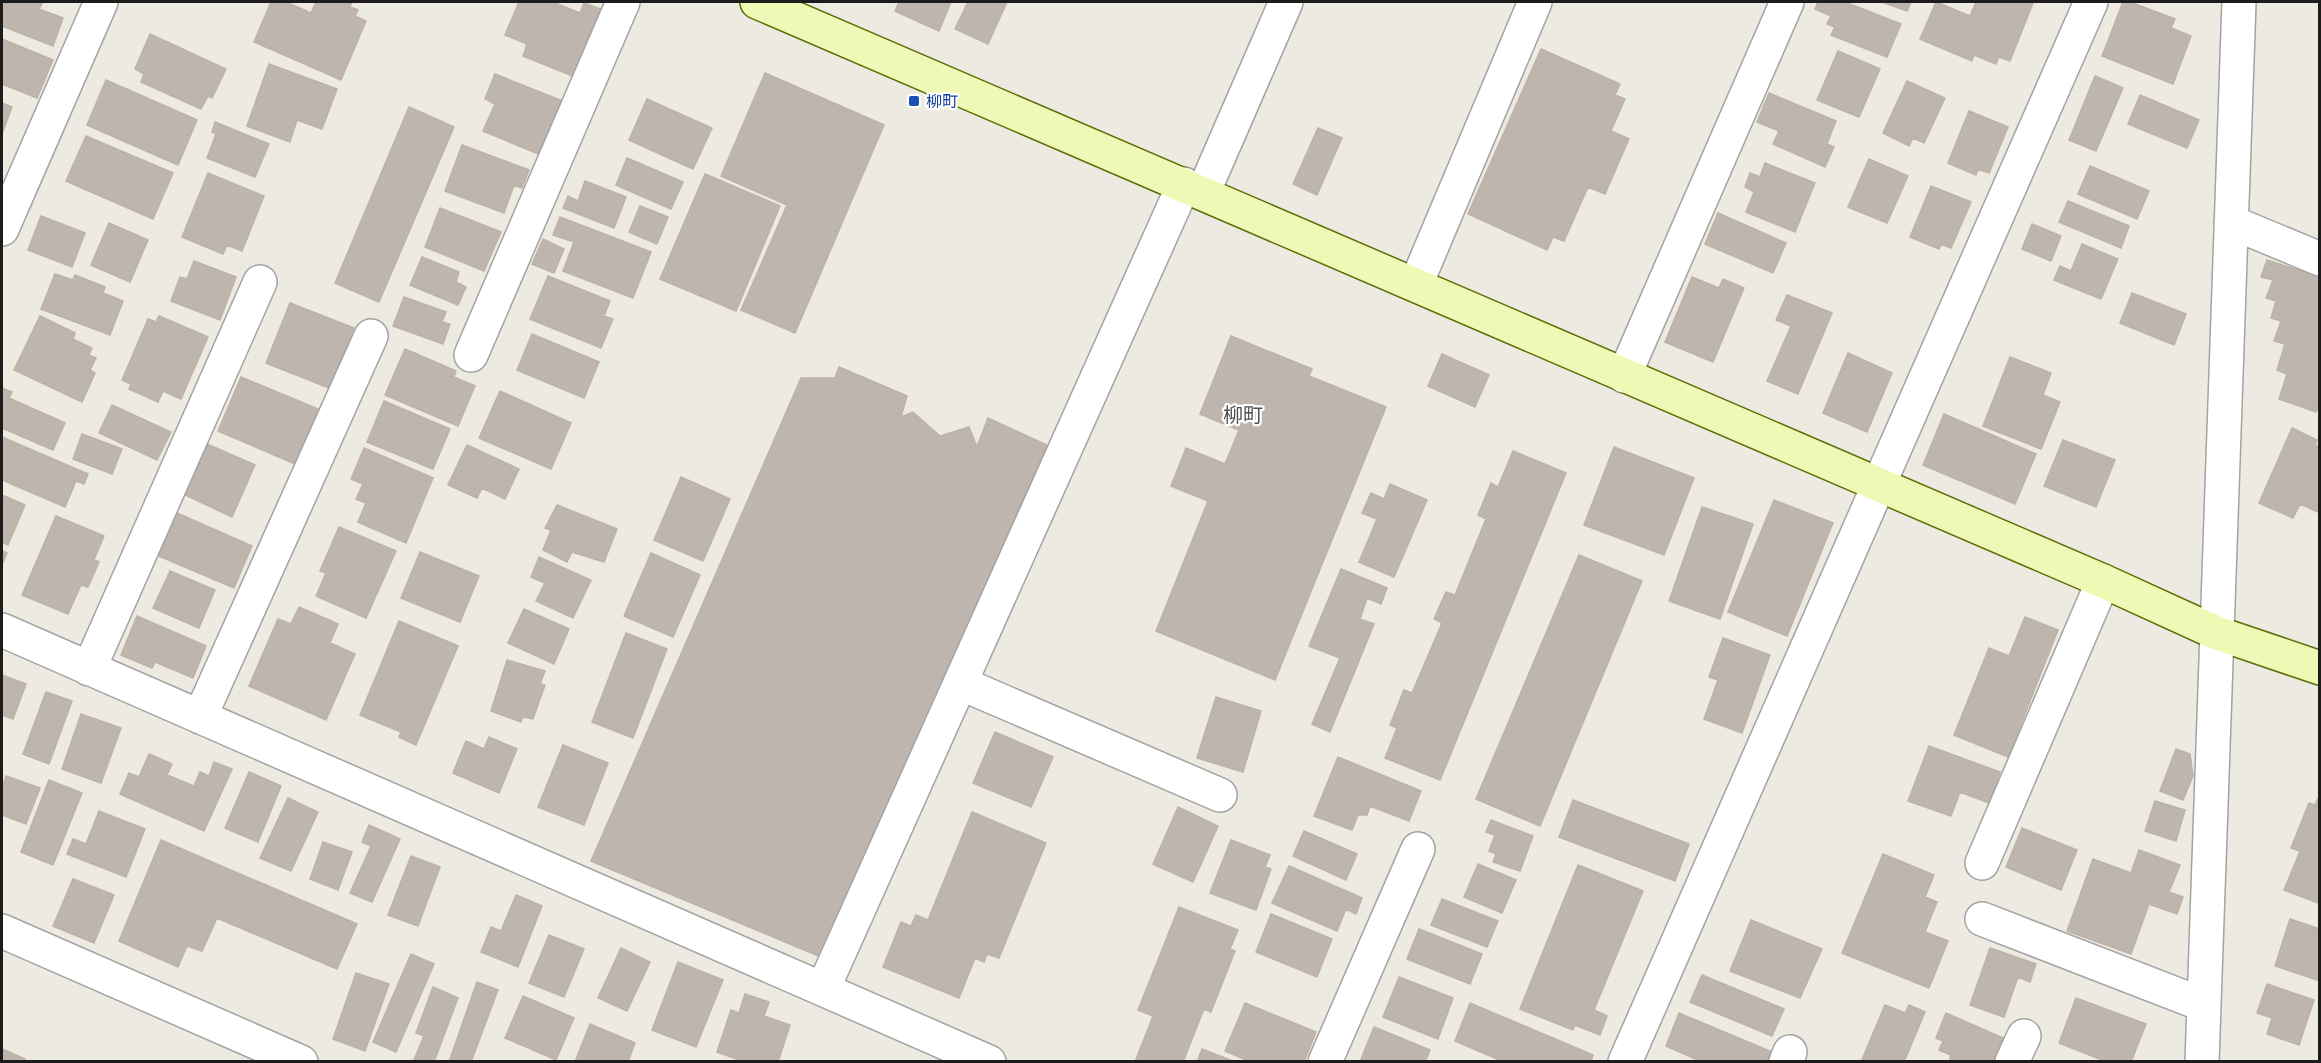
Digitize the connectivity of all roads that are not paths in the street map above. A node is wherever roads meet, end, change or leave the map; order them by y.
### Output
1 (101, 2) edge
2 (623, 2) edge
3 (757, 2) edge
4 (1286, 2) edge
5 (1535, 2) edge
6 (1787, 2) edge
7 (2091, 2) edge
8 (2239, 2) edge
9 (1193, 188) junction
10 (2231, 222) junction
11 (2, 229) edge
12 (2319, 259) edge
13 (260, 282) dead end
14 (1416, 284) junction
15 (371, 336) dead end
16 (471, 355) dead end
17 (1623, 376) junction
18 (1878, 486) junction
19 (2103, 581) junction
20 (2, 630) edge
21 (2217, 633) junction
22 (2319, 668) edge
23 (89, 669) junction
24 (960, 683) junction
25 (200, 717) junction
26 (1220, 795) dead end
27 (1418, 849) dead end
28 (1982, 863) dead end
29 (1982, 919) dead end
30 (2, 931) edge
31 (823, 989) junction
32 (2204, 1005) junction
33 (301, 1062) edge
34 (989, 1062) edge
35 (1325, 1062) edge
36 (1625, 1062) edge
37 (2202, 1062) edge

1 - 11 street
2 - 16 street
3 - 9 street
4 - 9 street
5 - 14 street
6 - 17 street
7 - 18 street
8 - 10 street
9 - 14 street
9 - 24 street
10 - 12 street
10 - 21 street
13 - 23 street
14 - 17 street
15 - 25 street
17 - 18 street
18 - 19 street
18 - 36 street
19 - 21 street
19 - 28 street
20 - 23 street
21 - 22 street
21 - 32 street
23 - 25 street
24 - 26 street
24 - 31 street
25 - 31 street
27 - 35 street
29 - 32 street
30 - 33 street
31 - 34 street
32 - 37 street

